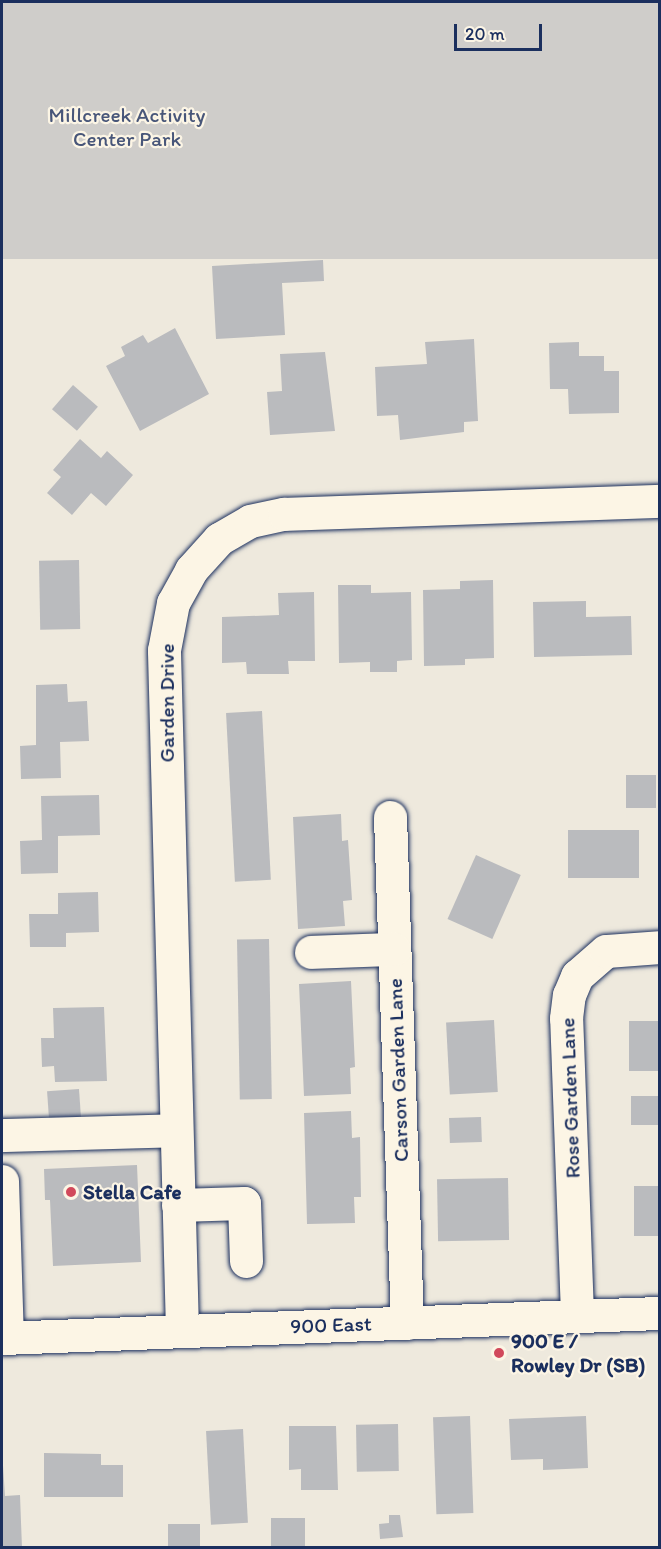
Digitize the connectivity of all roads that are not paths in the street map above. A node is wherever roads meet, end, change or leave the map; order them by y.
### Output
1 (660, 501) edge
2 (390, 817) dead end
3 (660, 947) edge
4 (394, 948) junction
5 (311, 952) dead end
6 (176, 1130) junction
7 (2, 1135) edge
8 (2, 1181) edge
9 (178, 1205) junction
10 (246, 1261) dead end
11 (659, 1313) edge
12 (577, 1314) junction
13 (407, 1323) junction
14 (660, 1325) edge
15 (182, 1330) junction
16 (4, 1338) edge

1 - 6 street, Garden Drive
2 - 4 street, Carson Garden Lane
3 - 12 street, Rose Garden Lane
4 - 5 street
4 - 13 street, Carson Garden Lane
6 - 7 street
6 - 9 street, Garden Drive
8 - 16 street
9 - 10 street
9 - 15 street, Garden Drive
11 - 12 street, 900 East
11 - 14 street
12 - 13 street, 900 East
13 - 15 street, 900 East
15 - 16 street, 900 East

